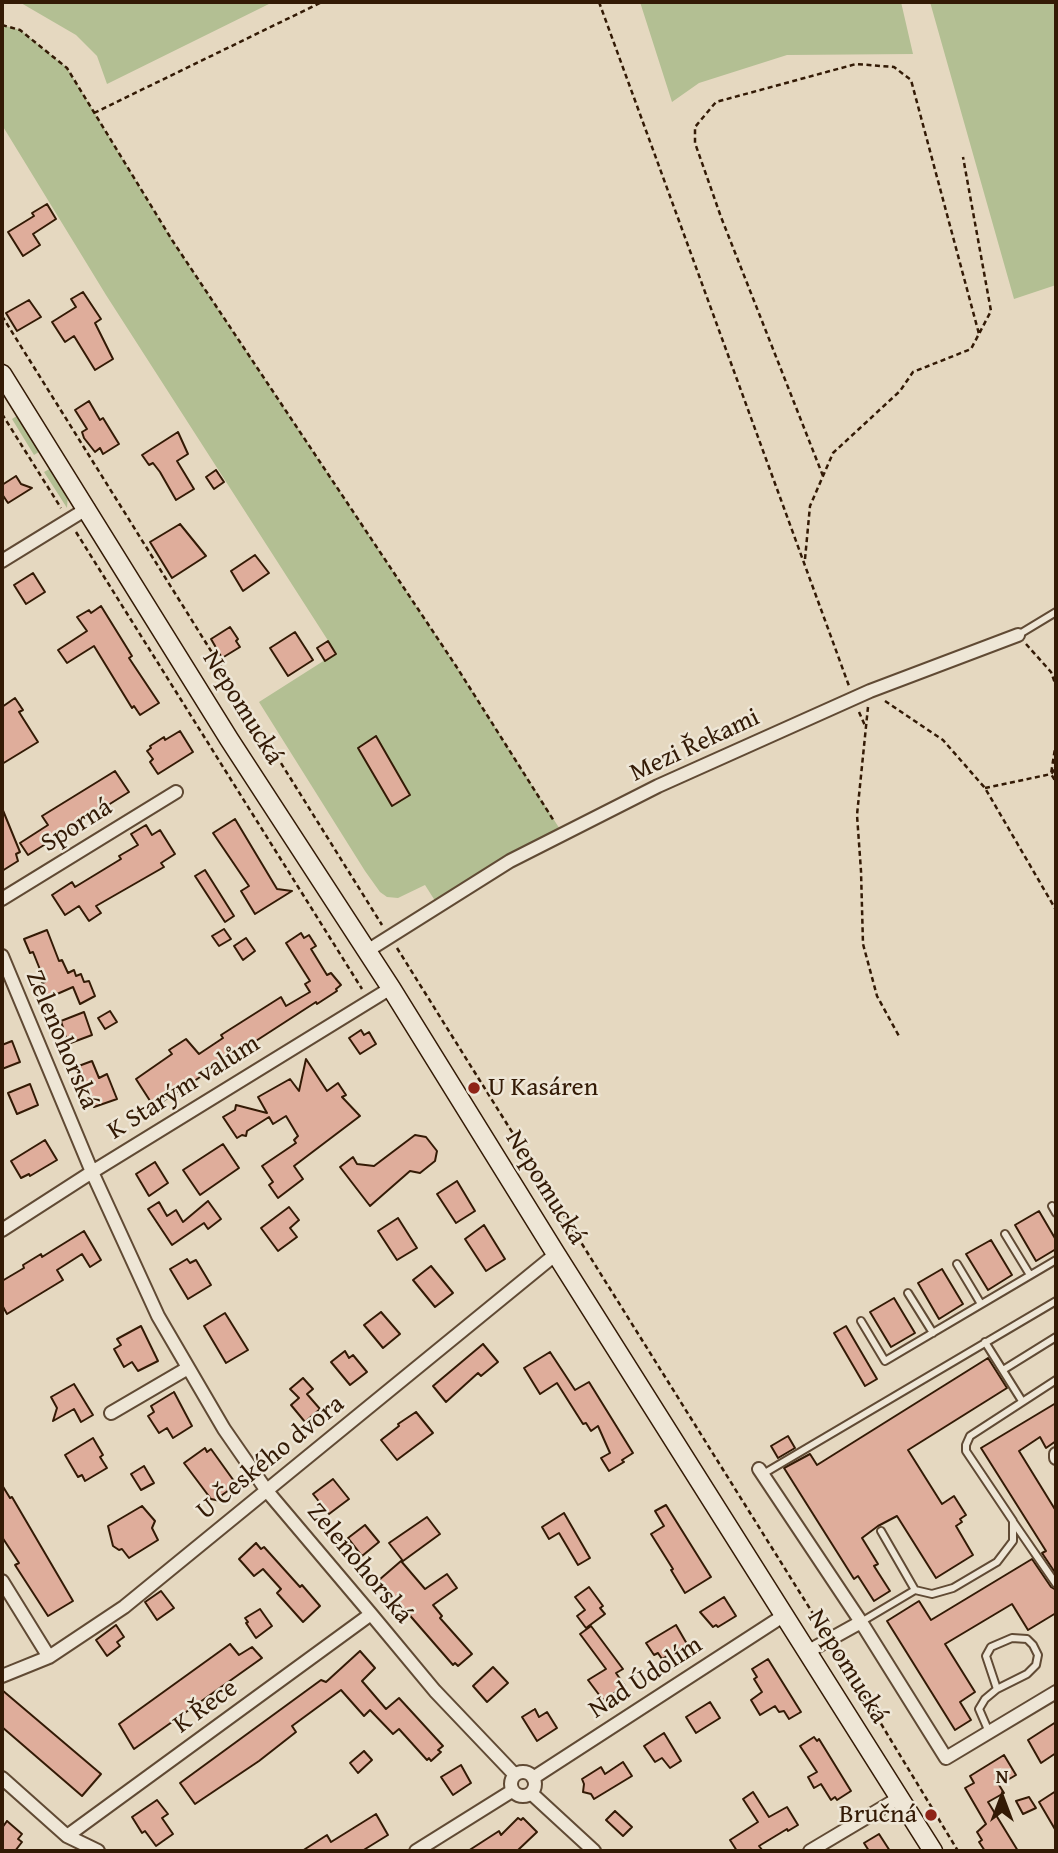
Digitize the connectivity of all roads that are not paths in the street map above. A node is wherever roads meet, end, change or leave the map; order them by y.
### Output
1 (2, 374) edge
2 (88, 508) junction
3 (2, 562) edge
4 (1056, 612) edge
5 (1018, 635) joint
6 (176, 792) dead end
7 (2, 899) edge
8 (367, 951) junction
9 (2, 956) edge
10 (391, 988) junction
11 (92, 1172) junction
12 (2, 1230) edge
13 (1005, 1234) dead end
14 (556, 1254) junction
15 (1056, 1260) edge
16 (957, 1264) dead end
17 (1030, 1275) junction
18 (908, 1293) dead end
19 (1056, 1301) edge
20 (981, 1304) junction
21 (861, 1321) dead end
22 (933, 1333) junction
23 (1056, 1337) edge
24 (985, 1342) junction
25 (188, 1368) junction
26 (1003, 1370) junction
27 (1056, 1380) edge
28 (1022, 1401) junction
29 (111, 1413) dead end
30 (761, 1471) joint
31 (267, 1491) junction
32 (1013, 1521) junction
33 (881, 1531) dead end
34 (2, 1581) edge
35 (1056, 1584) edge
36 (915, 1590) junction
37 (371, 1615) junction
38 (783, 1616) junction
39 (860, 1622) junction
40 (807, 1652) junction
41 (48, 1657) junction
42 (2, 1676) edge
43 (997, 1689) junction
44 (1056, 1692) edge
45 (989, 1732) junction
46 (514, 1775) junction
47 (2, 1778) edge
48 (533, 1778) junction
49 (512, 1791) junction
50 (531, 1793) junction
51 (899, 1798) junction
52 (67, 1836) junction
53 (97, 1851) edge
54 (416, 1851) edge
55 (593, 1851) edge
56 (810, 1851) edge
57 (933, 1851) edge

1 - 2 street, Nepomucká
2 - 3 street
2 - 8 street, Nepomucká
4 - 5 lane, Mezi Řekami
5 - 8 street, Mezi Řekami
6 - 7 street, Sporná
8 - 10 street, Nepomucká
9 - 11 street, Zelenohorská
10 - 11 street, K Starým valům
10 - 14 street, Nepomucká
11 - 12 street, K Starým valům
11 - 25 street, Zelenohorská
13 - 17 lane
14 - 31 street, U Českého dvora
14 - 38 street, Nepomucká
15 - 17 lane
16 - 20 lane
17 - 20 lane
18 - 22 lane
19 - 24 lane
20 - 22 lane
21 - 22 lane
23 - 26 lane
24 - 26 lane
24 - 30 lane
25 - 29 street
25 - 31 street, Zelenohorská
26 - 28 lane
27 - 28 lane
28 - 32 lane
30 - 39 street
31 - 37 street, Zelenohorská
31 - 41 street, U Českého dvora
32 - 35 lane
32 - 36 lane
33 - 36 lane
34 - 41 street
36 - 39 lane
37 - 46 street, Zelenohorská
37 - 52 street, K Řece
38 - 40 street, Nepomucká
38 - 48 street, Nad Údolím
39 - 40 street
39 - 45 street
40 - 51 street, Nepomucká
41 - 42 street, U Českého dvora
43 - 43 lane
43 - 45 lane
44 - 45 street
46 - 48 street
46 - 49 street
47 - 52 street
48 - 50 street
49 - 50 street
49 - 54 street
50 - 55 street
51 - 56 street
51 - 57 street, Nepomucká
52 - 53 street

